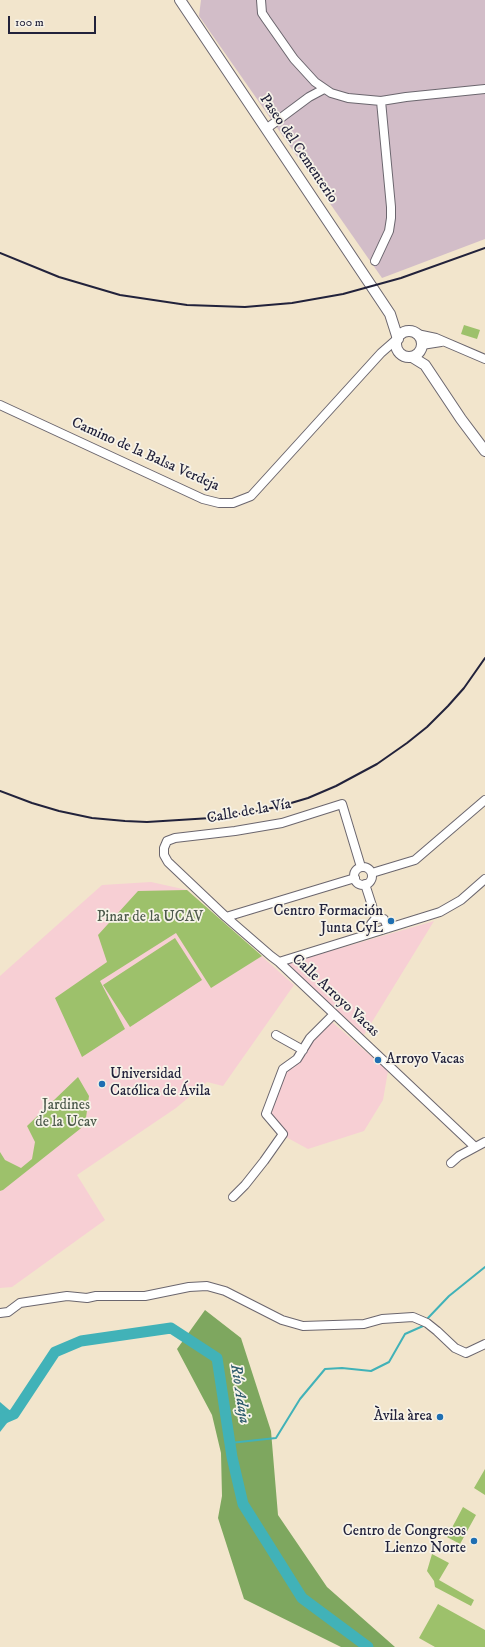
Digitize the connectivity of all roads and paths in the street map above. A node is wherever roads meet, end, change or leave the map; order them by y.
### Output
1 (180, 0) edge
2 (261, 0) edge
3 (324, 89) junction
4 (485, 89) edge
5 (381, 101) junction
6 (266, 129) junction
7 (375, 261) dead end
8 (390, 314) junction
9 (414, 332) junction
10 (397, 342) junction
11 (444, 342) junction
12 (422, 348) junction
13 (412, 357) junction
14 (485, 359) edge
15 (425, 365) junction
16 (0, 405) edge
17 (485, 451) edge
18 (485, 800) edge
19 (164, 848) joint
20 (361, 867) junction
21 (372, 873) junction
22 (355, 878) junction
23 (485, 879) edge
24 (365, 884) junction
25 (226, 917) junction
26 (376, 918) junction
27 (388, 928) junction
28 (372, 933) junction
29 (279, 962) junction
30 (334, 1014) junction
31 (276, 1035) dead end
32 (303, 1050) junction
33 (485, 1142) edge
34 (475, 1147) junction
35 (451, 1163) dead end
36 (233, 1197) dead end
37 (0, 1313) edge
38 (485, 1344) edge

1 - 6 main road, Paseo del Cementerio
2 - 3 street
3 - 5 street
3 - 6 street
4 - 5 street
5 - 7 street
6 - 8 main road, Paseo del Cementerio
8 - 9 main road, Paseo del Cementerio
8 - 10 main road, Paseo del Cementerio
9 - 10 main road
9 - 11 street
9 - 12 main road
10 - 13 main road
10 - 16 street, Camino de la Balsa Verdeja
11 - 12 street
11 - 14 street
12 - 13 main road
12 - 15 main road
13 - 15 main road
15 - 17 main road
18 - 21 street
19 - 20 street, Calle de la Vía
19 - 25 street, Calle Arroyo Vacas
20 - 21 street
20 - 22 street
21 - 24 street
22 - 24 street
22 - 25 street
23 - 27 street
24 - 26 street
25 - 29 street, Calle Arroyo Vacas
26 - 27 street
26 - 28 street
27 - 28 street
28 - 29 street
29 - 30 street, Calle Arroyo Vacas
30 - 32 street
30 - 34 street, Calle Arroyo Vacas
31 - 32 street
32 - 36 street
33 - 34 street
34 - 35 street
37 - 38 street

